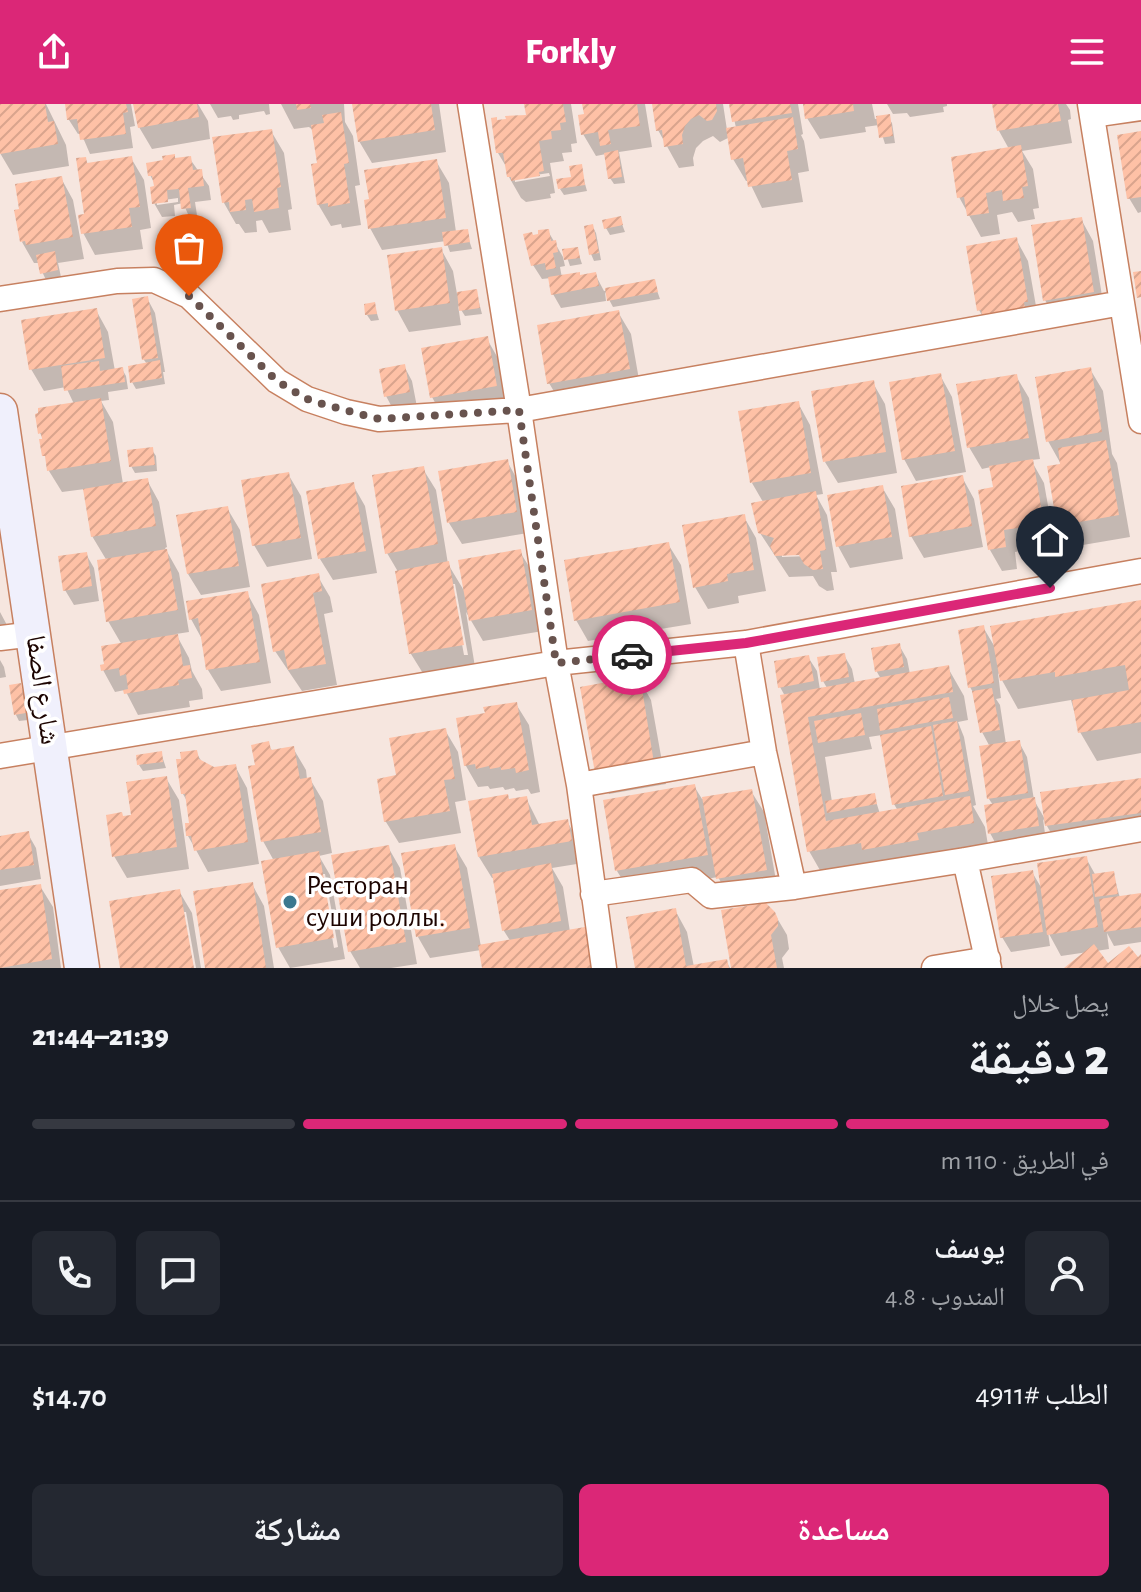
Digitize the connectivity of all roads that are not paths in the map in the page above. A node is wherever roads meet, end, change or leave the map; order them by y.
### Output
1 (470, 104) edge
2 (1141, 108) edge
3 (1091, 110) edge
4 (0, 299) edge
5 (1122, 303) junction
6 (519, 410) junction
7 (0, 411) edge
8 (1141, 421) edge
9 (5, 484) edge
10 (1141, 571) edge
11 (34, 634) junction
12 (0, 638) edge
13 (746, 643) junction
14 (556, 663) junction
15 (50, 748) junction
16 (764, 752) junction
17 (0, 756) edge
18 (579, 785) junction
19 (1141, 829) edge
20 (965, 860) junction
21 (794, 887) junction
22 (593, 894) junction
23 (988, 964) edge
24 (82, 968) edge
25 (604, 968) edge
26 (934, 968) edge

1 - 6 street
2 - 3 street
3 - 5 street
4 - 6 street
5 - 6 street
5 - 8 street
6 - 14 street
7 - 9 street, شارع الصفا
9 - 11 street, شارع الصفا
10 - 13 street
11 - 12 street
11 - 15 street, شارع الصفا
13 - 14 street
13 - 16 street
14 - 15 street
14 - 18 street
15 - 17 street
15 - 24 street, شارع الصفا
16 - 18 street
16 - 21 street
18 - 22 street
19 - 20 street
20 - 21 street
20 - 23 street
21 - 22 street
22 - 25 street
23 - 26 street

